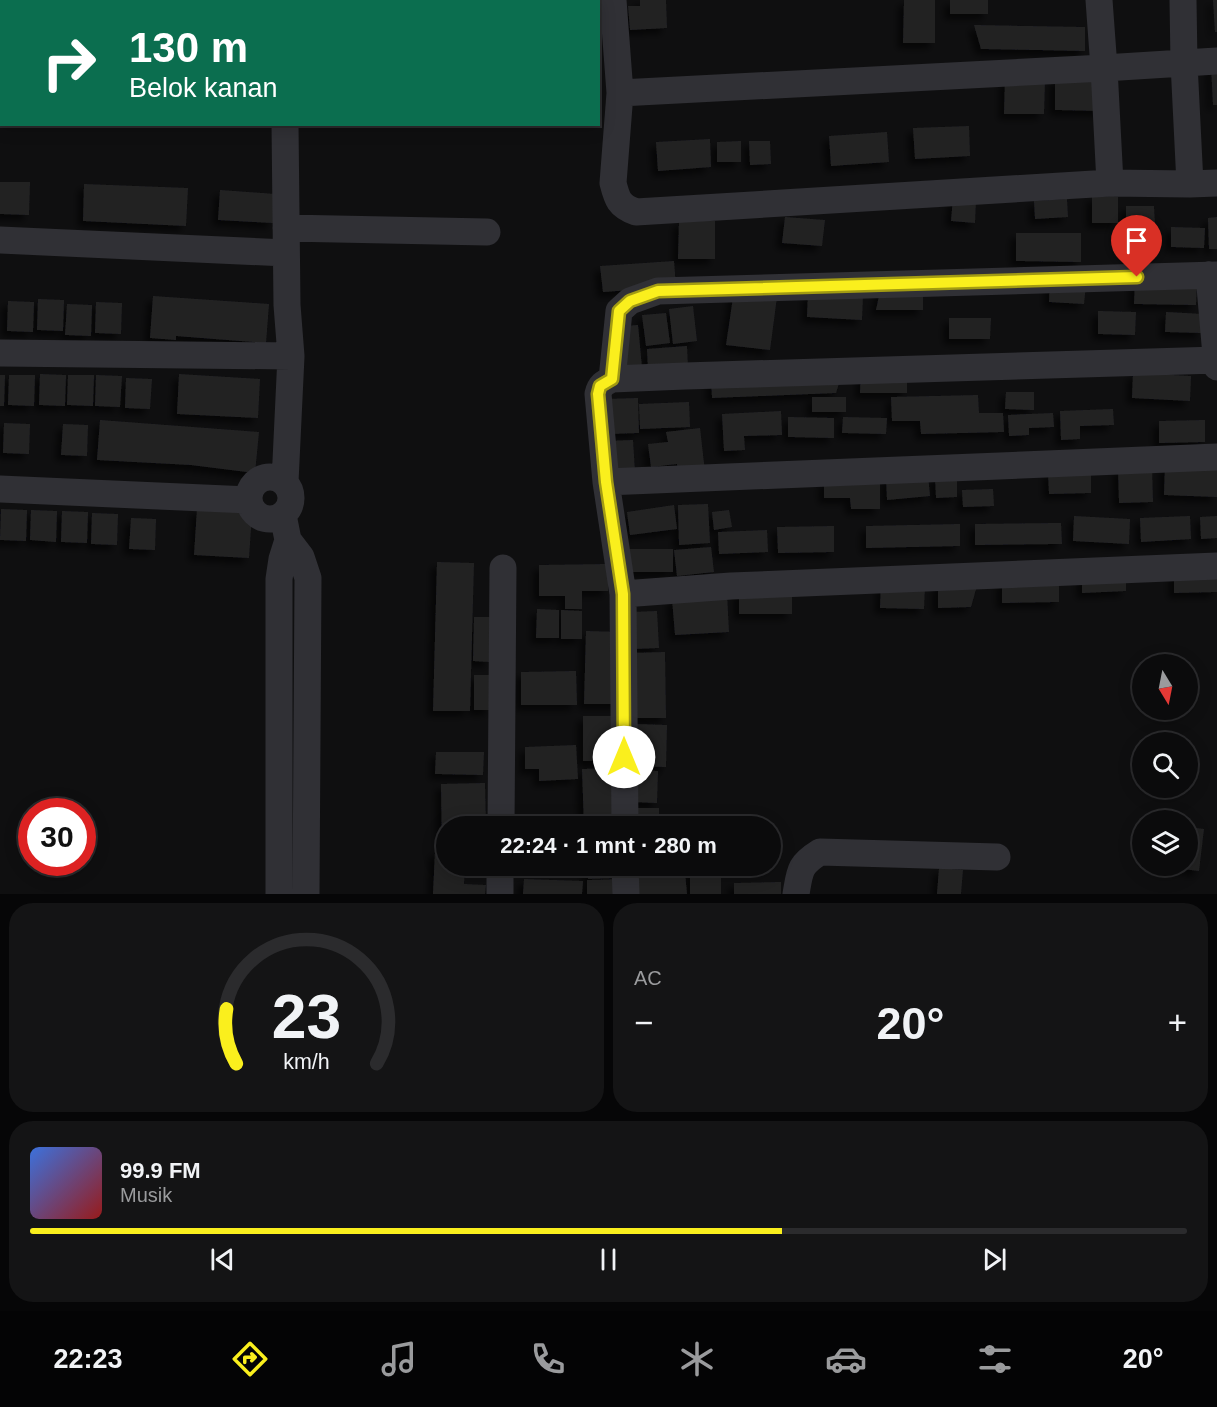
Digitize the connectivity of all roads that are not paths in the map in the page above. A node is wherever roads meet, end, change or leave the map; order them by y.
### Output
1 (613, 0) edge
2 (1099, 0) edge
3 (1183, 0) edge
4 (1217, 61) edge
5 (1184, 63) junction
6 (1104, 68) junction
7 (620, 93) junction
8 (285, 126) edge
9 (1110, 183) junction
10 (1217, 183) edge
11 (1190, 184) junction
12 (487, 232) dead end
13 (0, 240) edge
14 (286, 240) junction
15 (1213, 275) edge
16 (0, 353) edge
17 (291, 356) junction
18 (1217, 360) edge
19 (1217, 367) edge
20 (612, 379) junction
21 (1217, 457) edge
22 (285, 482) junction
23 (606, 482) junction
24 (0, 489) edge
25 (249, 500) junction
26 (285, 528) junction
27 (1217, 566) edge
28 (503, 568) dead end
29 (623, 594) junction
30 (501, 816) edge
31 (625, 816) edge
32 (997, 857) dead end
33 (500, 876) edge
34 (625, 876) edge
35 (279, 894) edge
36 (306, 894) edge
37 (500, 894) edge
38 (626, 894) edge
39 (796, 894) edge

1 - 7 street
2 - 6 street
3 - 5 street
4 - 5 street
5 - 6 street
5 - 11 street
6 - 7 street
6 - 9 street
7 - 9 street
8 - 14 street
9 - 11 street
10 - 11 street
12 - 14 street
13 - 14 street
14 - 17 street
15 - 18 street
15 - 20 street
16 - 17 street
17 - 22 street
18 - 19 street
18 - 20 street
20 - 23 street
21 - 23 street
22 - 25 street
22 - 26 street
23 - 29 street
24 - 25 street
25 - 26 street
26 - 35 street
26 - 36 street
27 - 29 street
28 - 30 street
29 - 31 street
32 - 39 street
33 - 37 street
34 - 38 street

